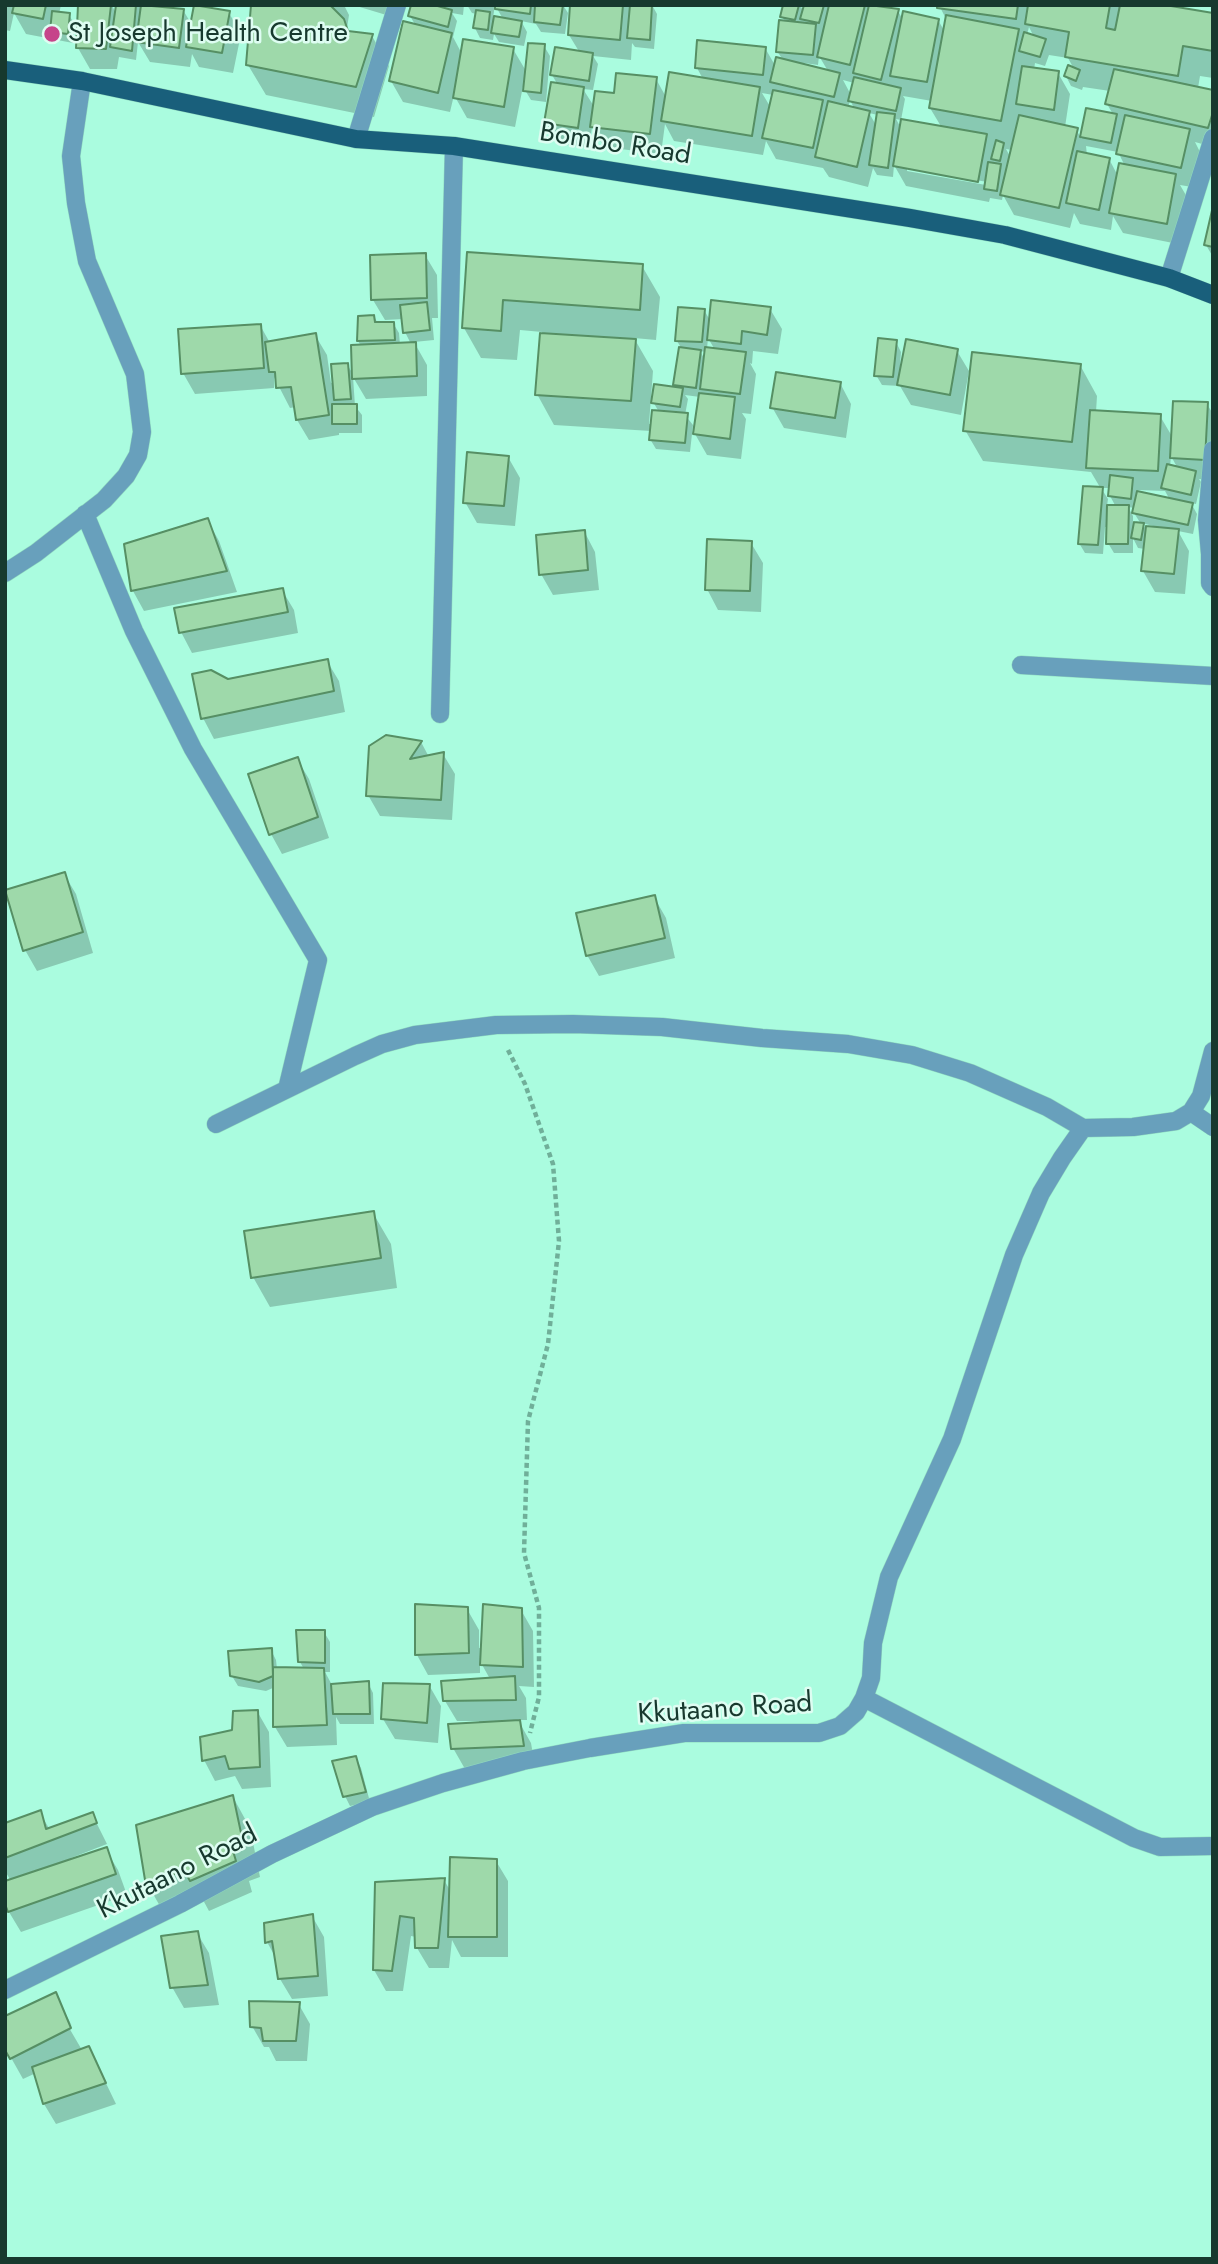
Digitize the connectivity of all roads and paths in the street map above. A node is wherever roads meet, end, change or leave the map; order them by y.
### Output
1 (397, 5) edge
2 (5, 70) edge
3 (82, 81) junction
4 (356, 138) junction
5 (1213, 138) edge
6 (453, 146) junction
7 (1169, 278) junction
8 (1213, 295) edge
9 (1213, 450) edge
10 (85, 514) junction
11 (5, 573) edge
12 (1213, 587) edge
13 (1021, 665) dead end
14 (1213, 676) edge
15 (440, 714) dead end
16 (496, 1025) junction
17 (1213, 1051) edge
18 (288, 1089) junction
19 (1191, 1112) junction
20 (216, 1124) dead end
21 (1213, 1127) edge
22 (1083, 1128) junction
23 (864, 1698) junction
24 (523, 1761) junction
25 (1213, 1846) edge
26 (5, 1990) edge

1 - 4 street
2 - 3 main road, Bombo Road
3 - 4 main road, Bombo Road
3 - 10 street
4 - 6 main road, Bombo Road
5 - 7 street
6 - 7 main road, Bombo Road
6 - 15 street
7 - 8 main road, Bombo Road
9 - 12 street
10 - 11 street
10 - 18 street
13 - 14 street
16 - 18 street
16 - 22 street
16 - 24 path
17 - 19 street
18 - 20 street
19 - 21 street
19 - 22 street
22 - 23 street, Kkutaano Road
23 - 24 street, Kkutaano Road
23 - 25 street
24 - 26 street, Kkutaano Road

